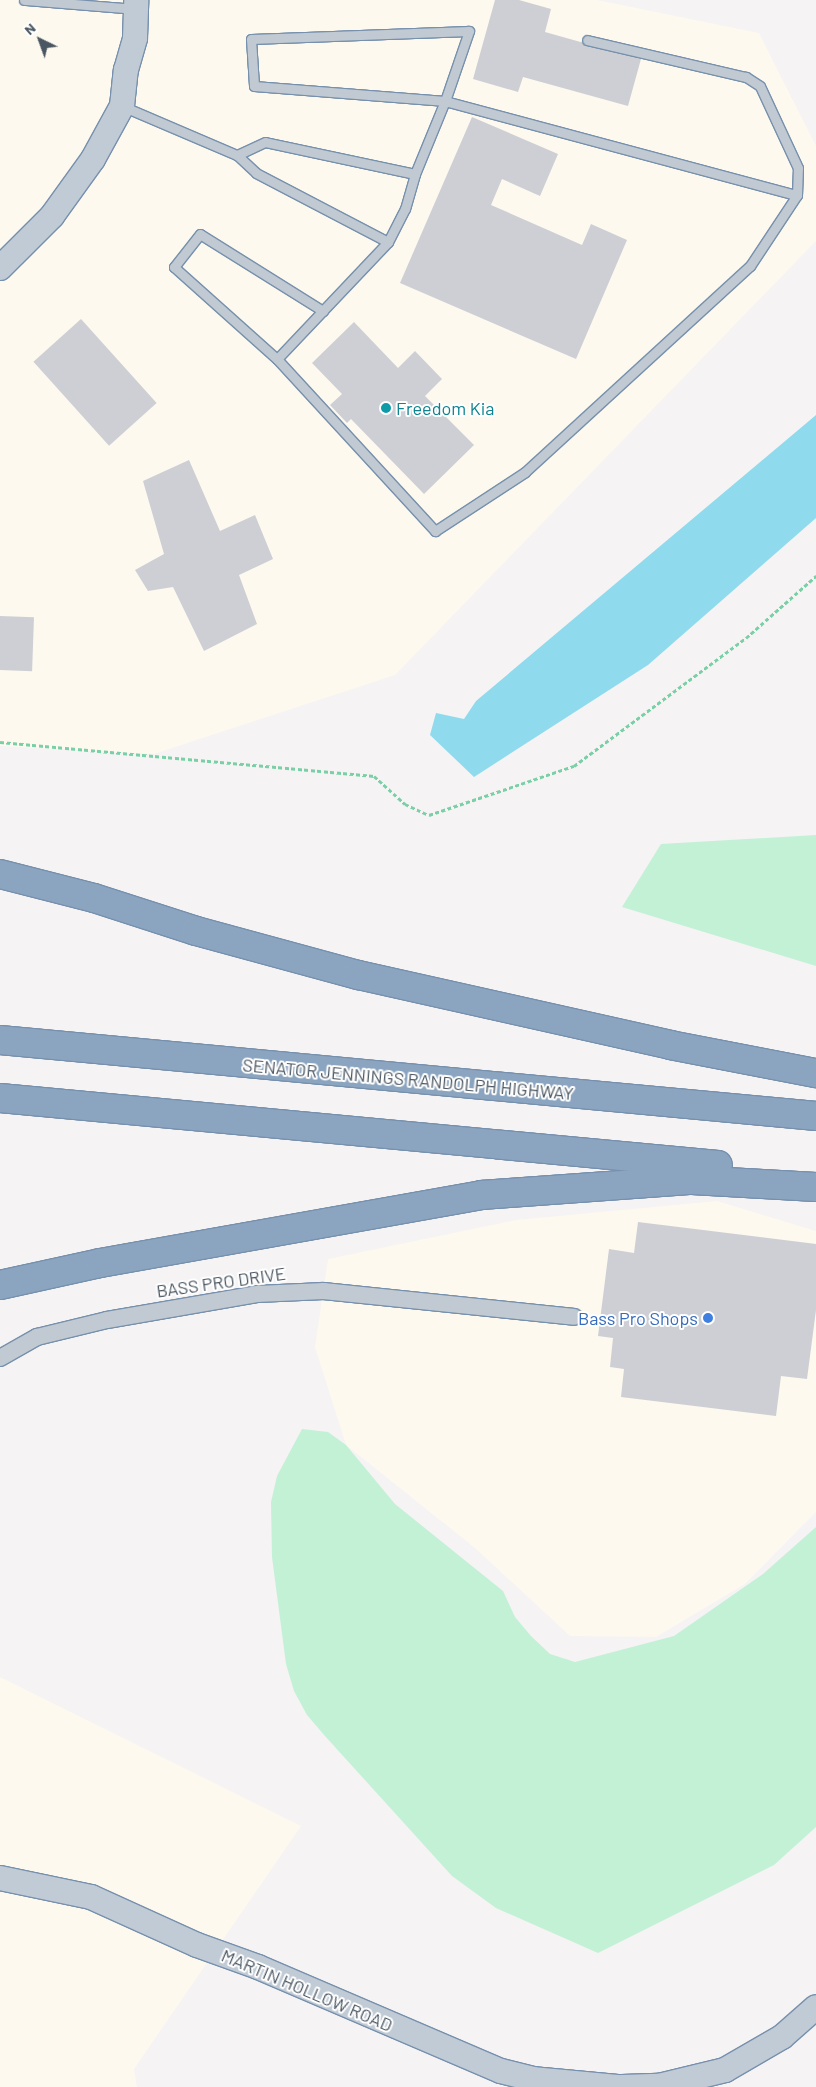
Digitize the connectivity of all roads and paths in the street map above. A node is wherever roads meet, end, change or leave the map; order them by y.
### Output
1 (24, 0) edge
2 (43, 1) edge
3 (135, 5) edge
4 (587, 40) dead end
5 (446, 101) junction
6 (122, 106) junction
7 (237, 155) junction
8 (415, 174) junction
9 (797, 195) junction
10 (388, 242) junction
11 (0, 268) edge
12 (323, 311) junction
13 (277, 359) junction
14 (816, 576) edge
15 (0, 742) edge
16 (0, 874) edge
17 (0, 1040) edge
18 (816, 1073) edge
19 (0, 1098) edge
20 (816, 1116) edge
21 (816, 1173) edge
22 (816, 1187) edge
23 (0, 1285) edge
24 (574, 1317) dead end
25 (0, 1358) edge
26 (0, 1878) edge
27 (816, 2007) edge
28 (618, 2087) edge
29 (622, 2087) edge

1 - 2 lane
2 - 3 lane
3 - 6 street
4 - 9 lane
5 - 5 lane
5 - 8 lane
5 - 9 lane
6 - 7 lane
6 - 11 street
7 - 8 lane
7 - 10 lane
8 - 10 lane
9 - 13 lane
10 - 12 lane
12 - 13 lane
12 - 13 lane
14 - 15 path
16 - 18 highway
17 - 20 highway, SENATOR JENNINGS RANDOLPH HIGHWAY
19 - 21 highway
22 - 23 highway
24 - 25 street, BASS PRO DRIVE
26 - 28 street, MARTIN HOLLOW ROAD
27 - 29 street

